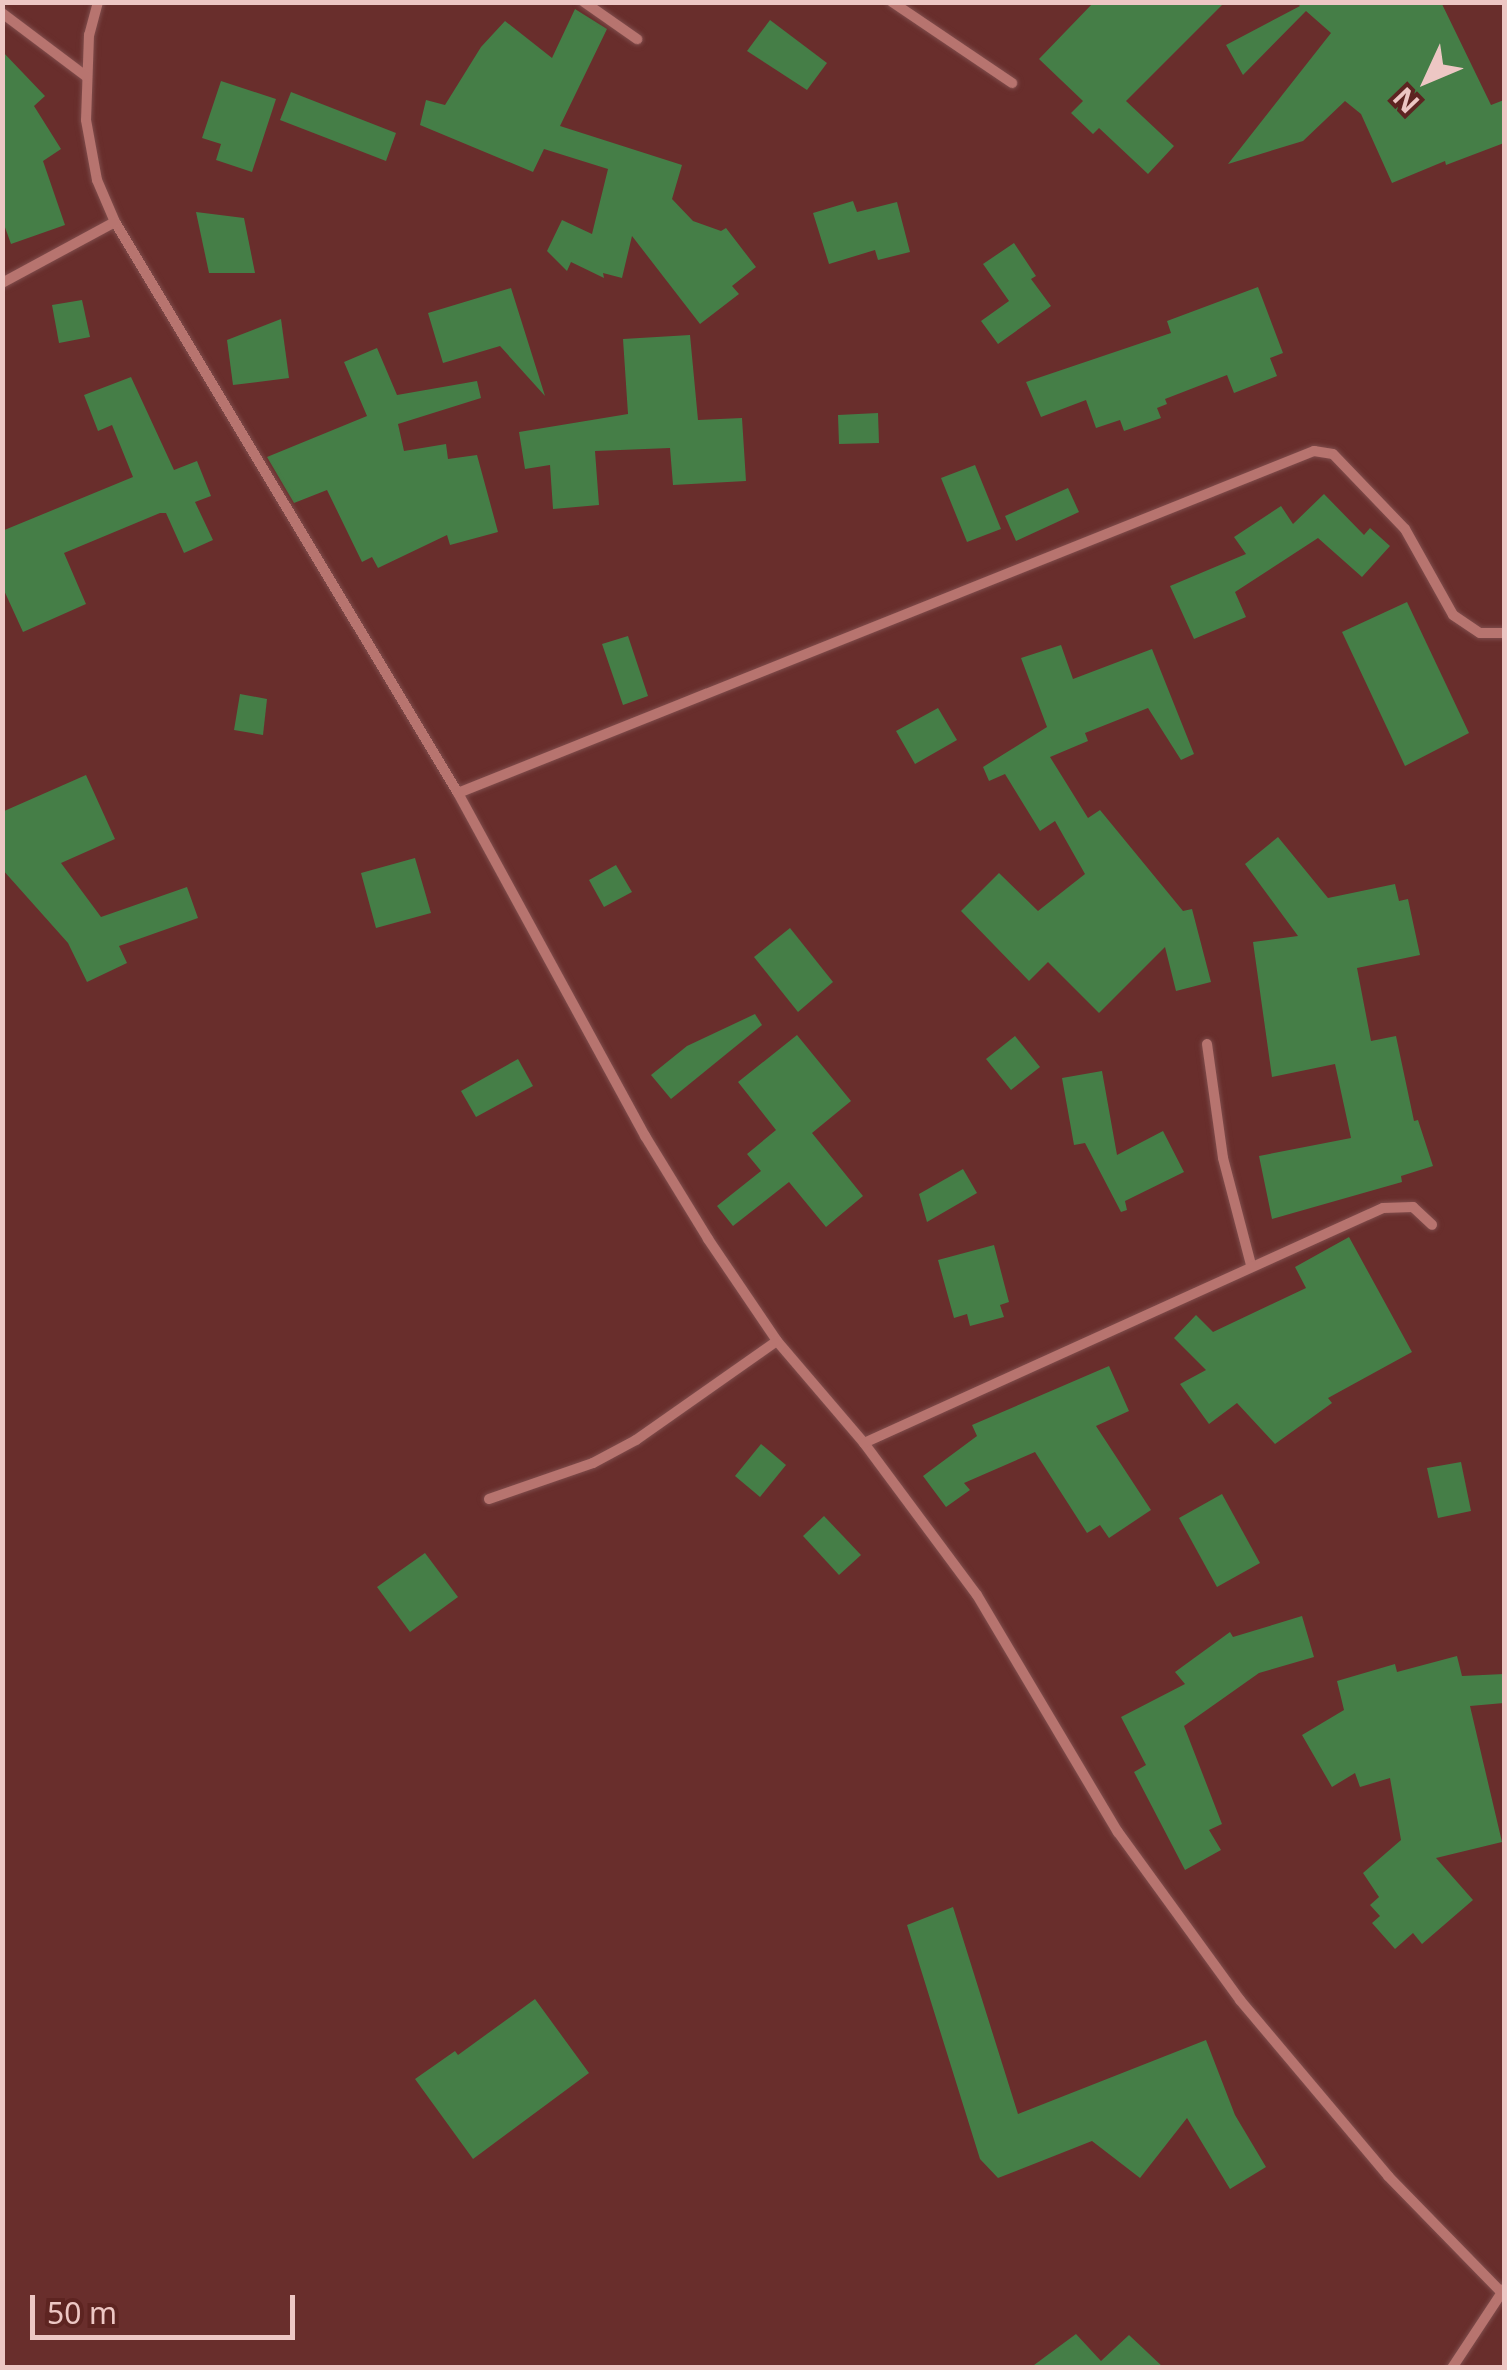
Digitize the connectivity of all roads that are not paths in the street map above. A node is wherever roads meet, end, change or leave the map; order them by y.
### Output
1 (98, 2) edge
2 (584, 2) edge
3 (892, 2) edge
4 (2, 13) edge
5 (638, 39) dead end
6 (87, 77) junction
7 (1012, 83) dead end
8 (115, 222) junction
9 (2, 284) edge
10 (1504, 633) edge
11 (458, 793) junction
12 (1207, 1044) dead end
13 (1432, 1225) dead end
14 (1251, 1264) junction
15 (777, 1340) junction
16 (864, 1443) junction
17 (489, 1500) dead end
18 (1503, 2290) edge
19 (1452, 2368) edge

1 - 6 street
2 - 5 street
3 - 7 street
4 - 6 street
6 - 8 street
8 - 9 street
8 - 11 street
10 - 11 street
11 - 15 street
12 - 14 street
13 - 14 street
14 - 16 street
15 - 16 street
15 - 17 street
16 - 18 street
18 - 19 street

